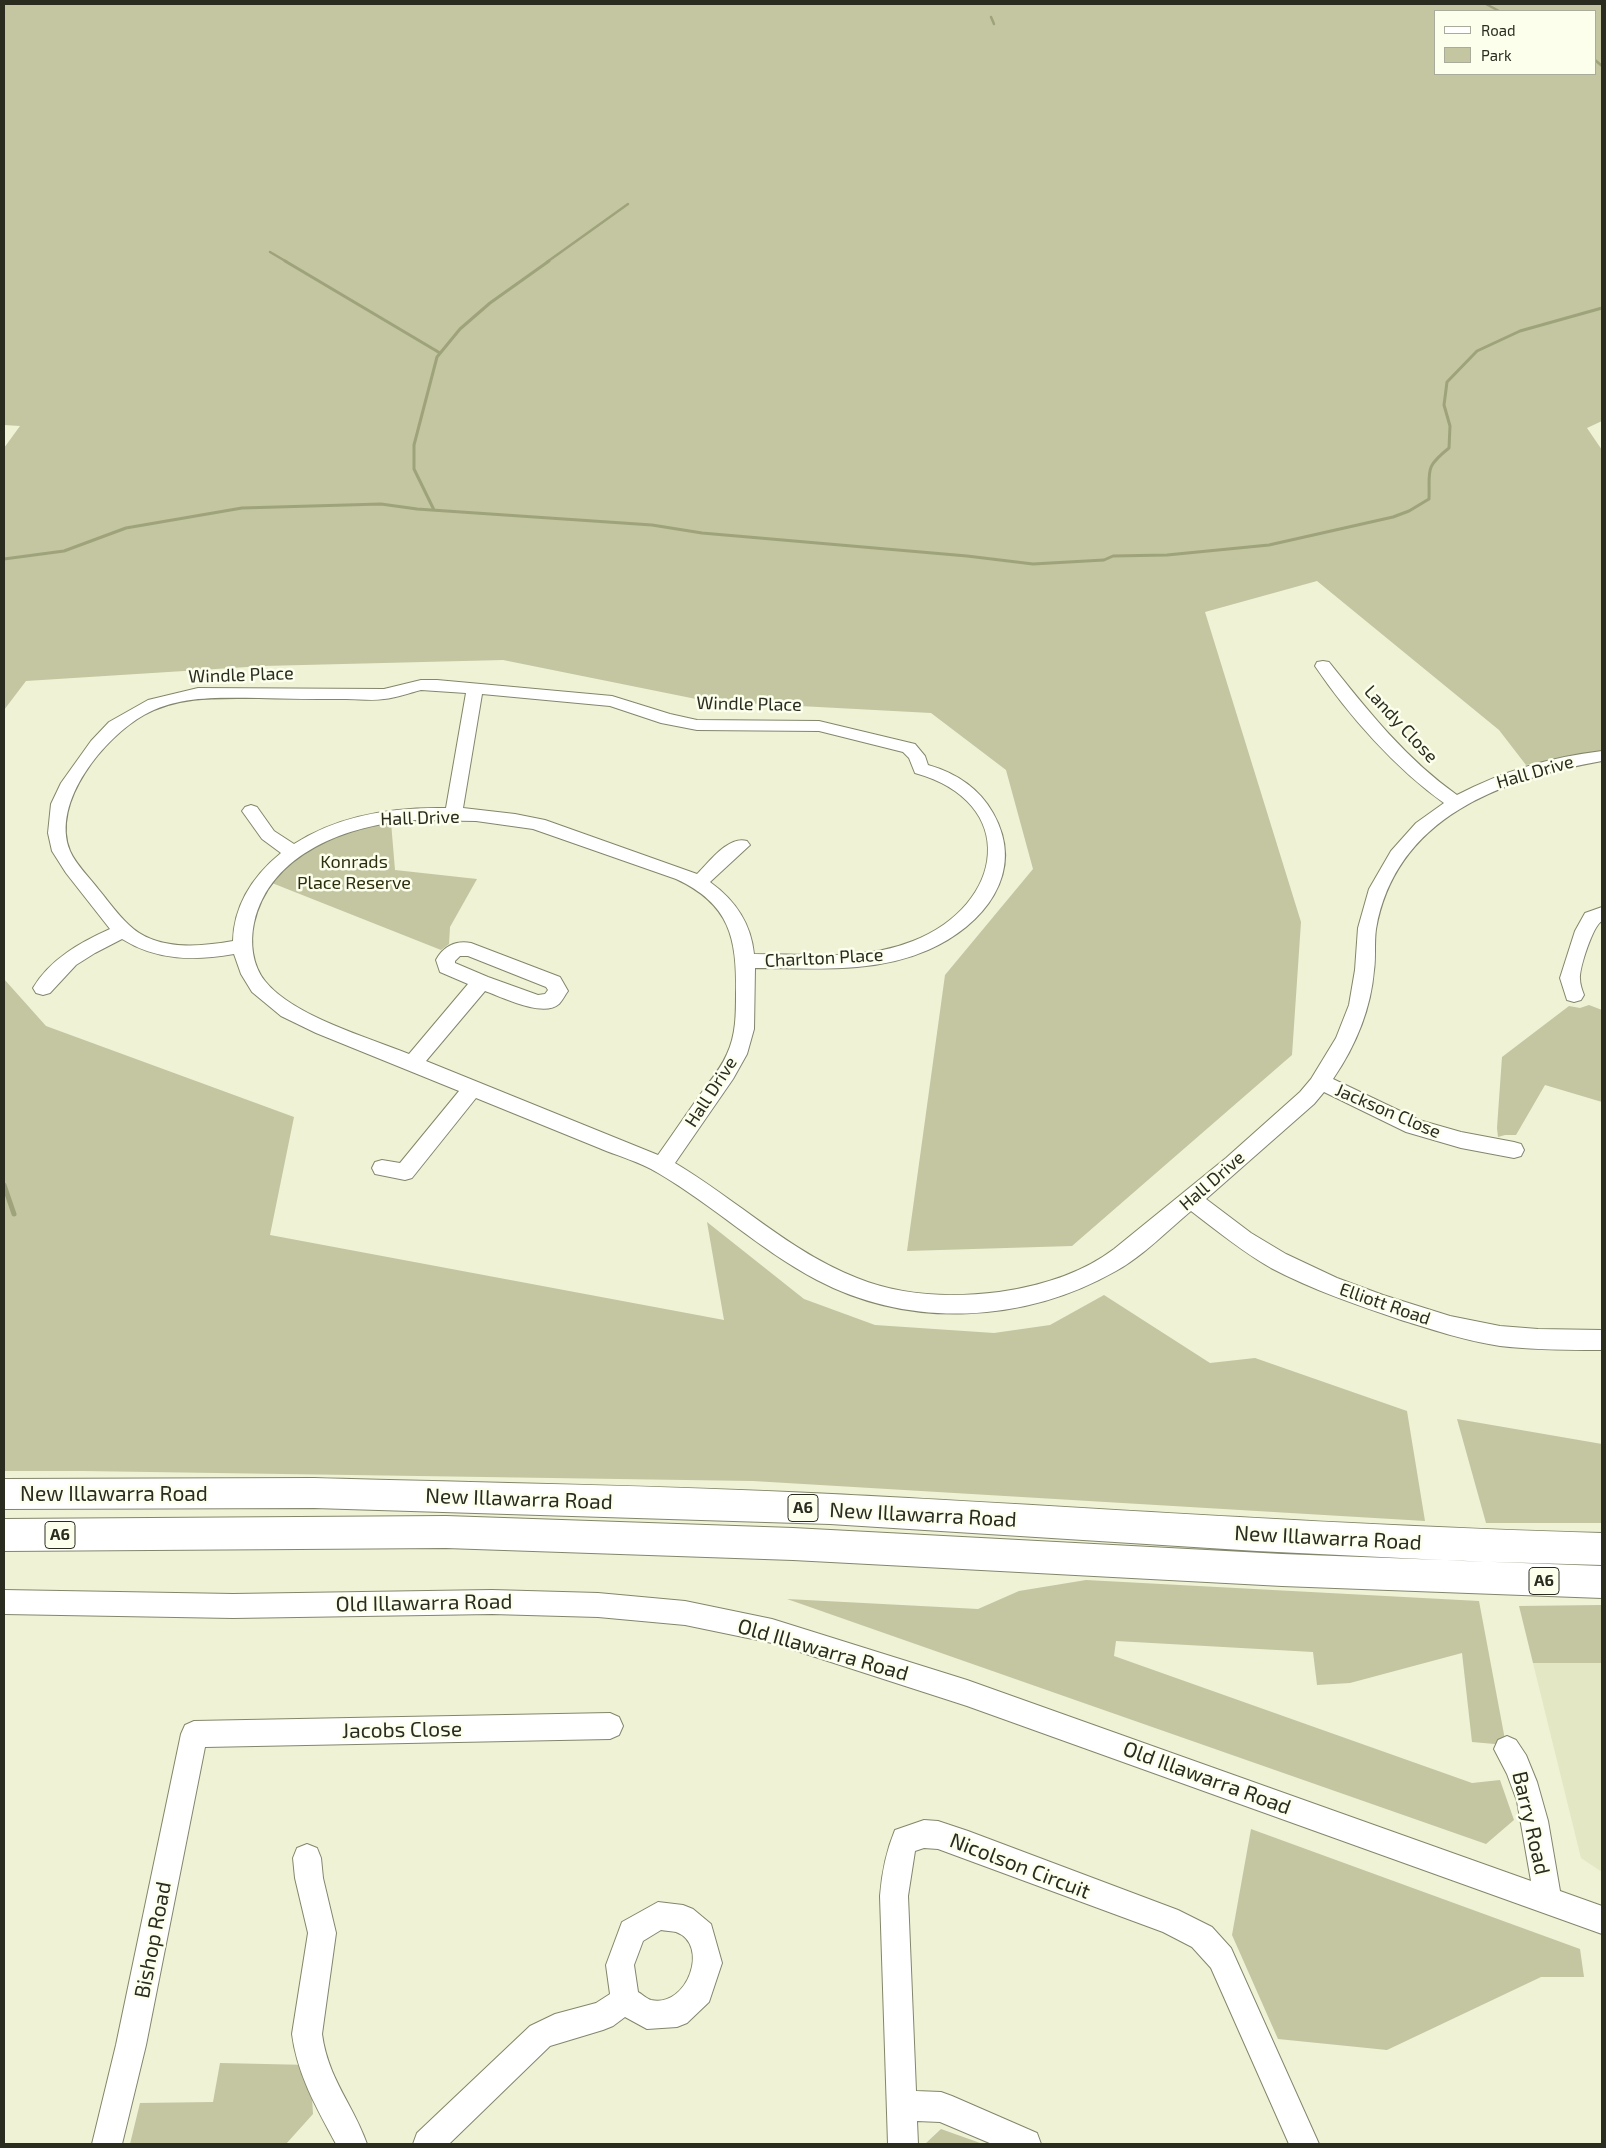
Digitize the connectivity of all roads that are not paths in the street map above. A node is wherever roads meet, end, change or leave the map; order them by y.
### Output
1 (1323, 666) dead end
2 (475, 688) junction
3 (1602, 756) edge
4 (921, 769) joint
5 (1456, 803) junction
6 (251, 811) dead end
7 (453, 815) junction
8 (741, 845) dead end
9 (294, 853) junction
10 (698, 883) junction
11 (1602, 913) edge
12 (123, 931) junction
13 (243, 946) junction
14 (746, 961) junction
15 (481, 982) junction
16 (43, 988) dead end
17 (1574, 995) dead end
18 (413, 1063) junction
19 (1321, 1082) junction
20 (473, 1088) junction
21 (1514, 1150) dead end
22 (662, 1165) junction
23 (382, 1168) dead end
24 (1191, 1200) junction
25 (1602, 1340) edge
26 (4, 1494) edge
27 (4, 1535) edge
28 (1602, 1549) edge
29 (1602, 1582) edge
30 (4, 1602) edge
31 (610, 1726) dead end
32 (194, 1734) joint
33 (1507, 1749) dead end
34 (307, 1858) dead end
35 (1547, 1900) junction
36 (1602, 1920) edge
37 (625, 2000) dead end
38 (902, 2106) junction
39 (108, 2144) edge
40 (352, 2144) edge
41 (428, 2144) edge
42 (903, 2144) edge
43 (1026, 2144) edge
44 (1304, 2144) edge

1 - 5 street, Landy Close
2 - 4 street, Windle Place
2 - 7 street
2 - 12 street, Windle Place
3 - 5 street, Hall Drive
4 - 14 street, Charlton Place
5 - 19 street, Hall Drive
6 - 9 street
7 - 9 street, Hall Drive
7 - 10 street, Hall Drive
8 - 10 street
9 - 13 street, Hall Drive
10 - 14 street, Hall Drive
11 - 17 street
12 - 13 street, Windle Place
12 - 16 street
13 - 18 street, Hall Drive
14 - 22 street, Hall Drive
15 - 15 street
15 - 18 street
18 - 20 street, Hall Drive
19 - 21 street, Jackson Close
19 - 24 street, Hall Drive
20 - 22 street, Hall Drive
20 - 23 street
22 - 24 street, Hall Drive
24 - 25 street, Elliott Road
26 - 28 highway, New Illawarra Road / A6
27 - 29 highway, New Illawarra Road / A6
30 - 35 street, Old Illawarra Road
31 - 32 street, Jacobs Close
32 - 39 street, Bishop Road
33 - 35 street, Barry Road
34 - 40 street
35 - 36 street, Old Illawarra Road
37 - 41 street
38 - 42 street, Nicolson Circuit
38 - 43 street
38 - 44 street, Nicolson Circuit

